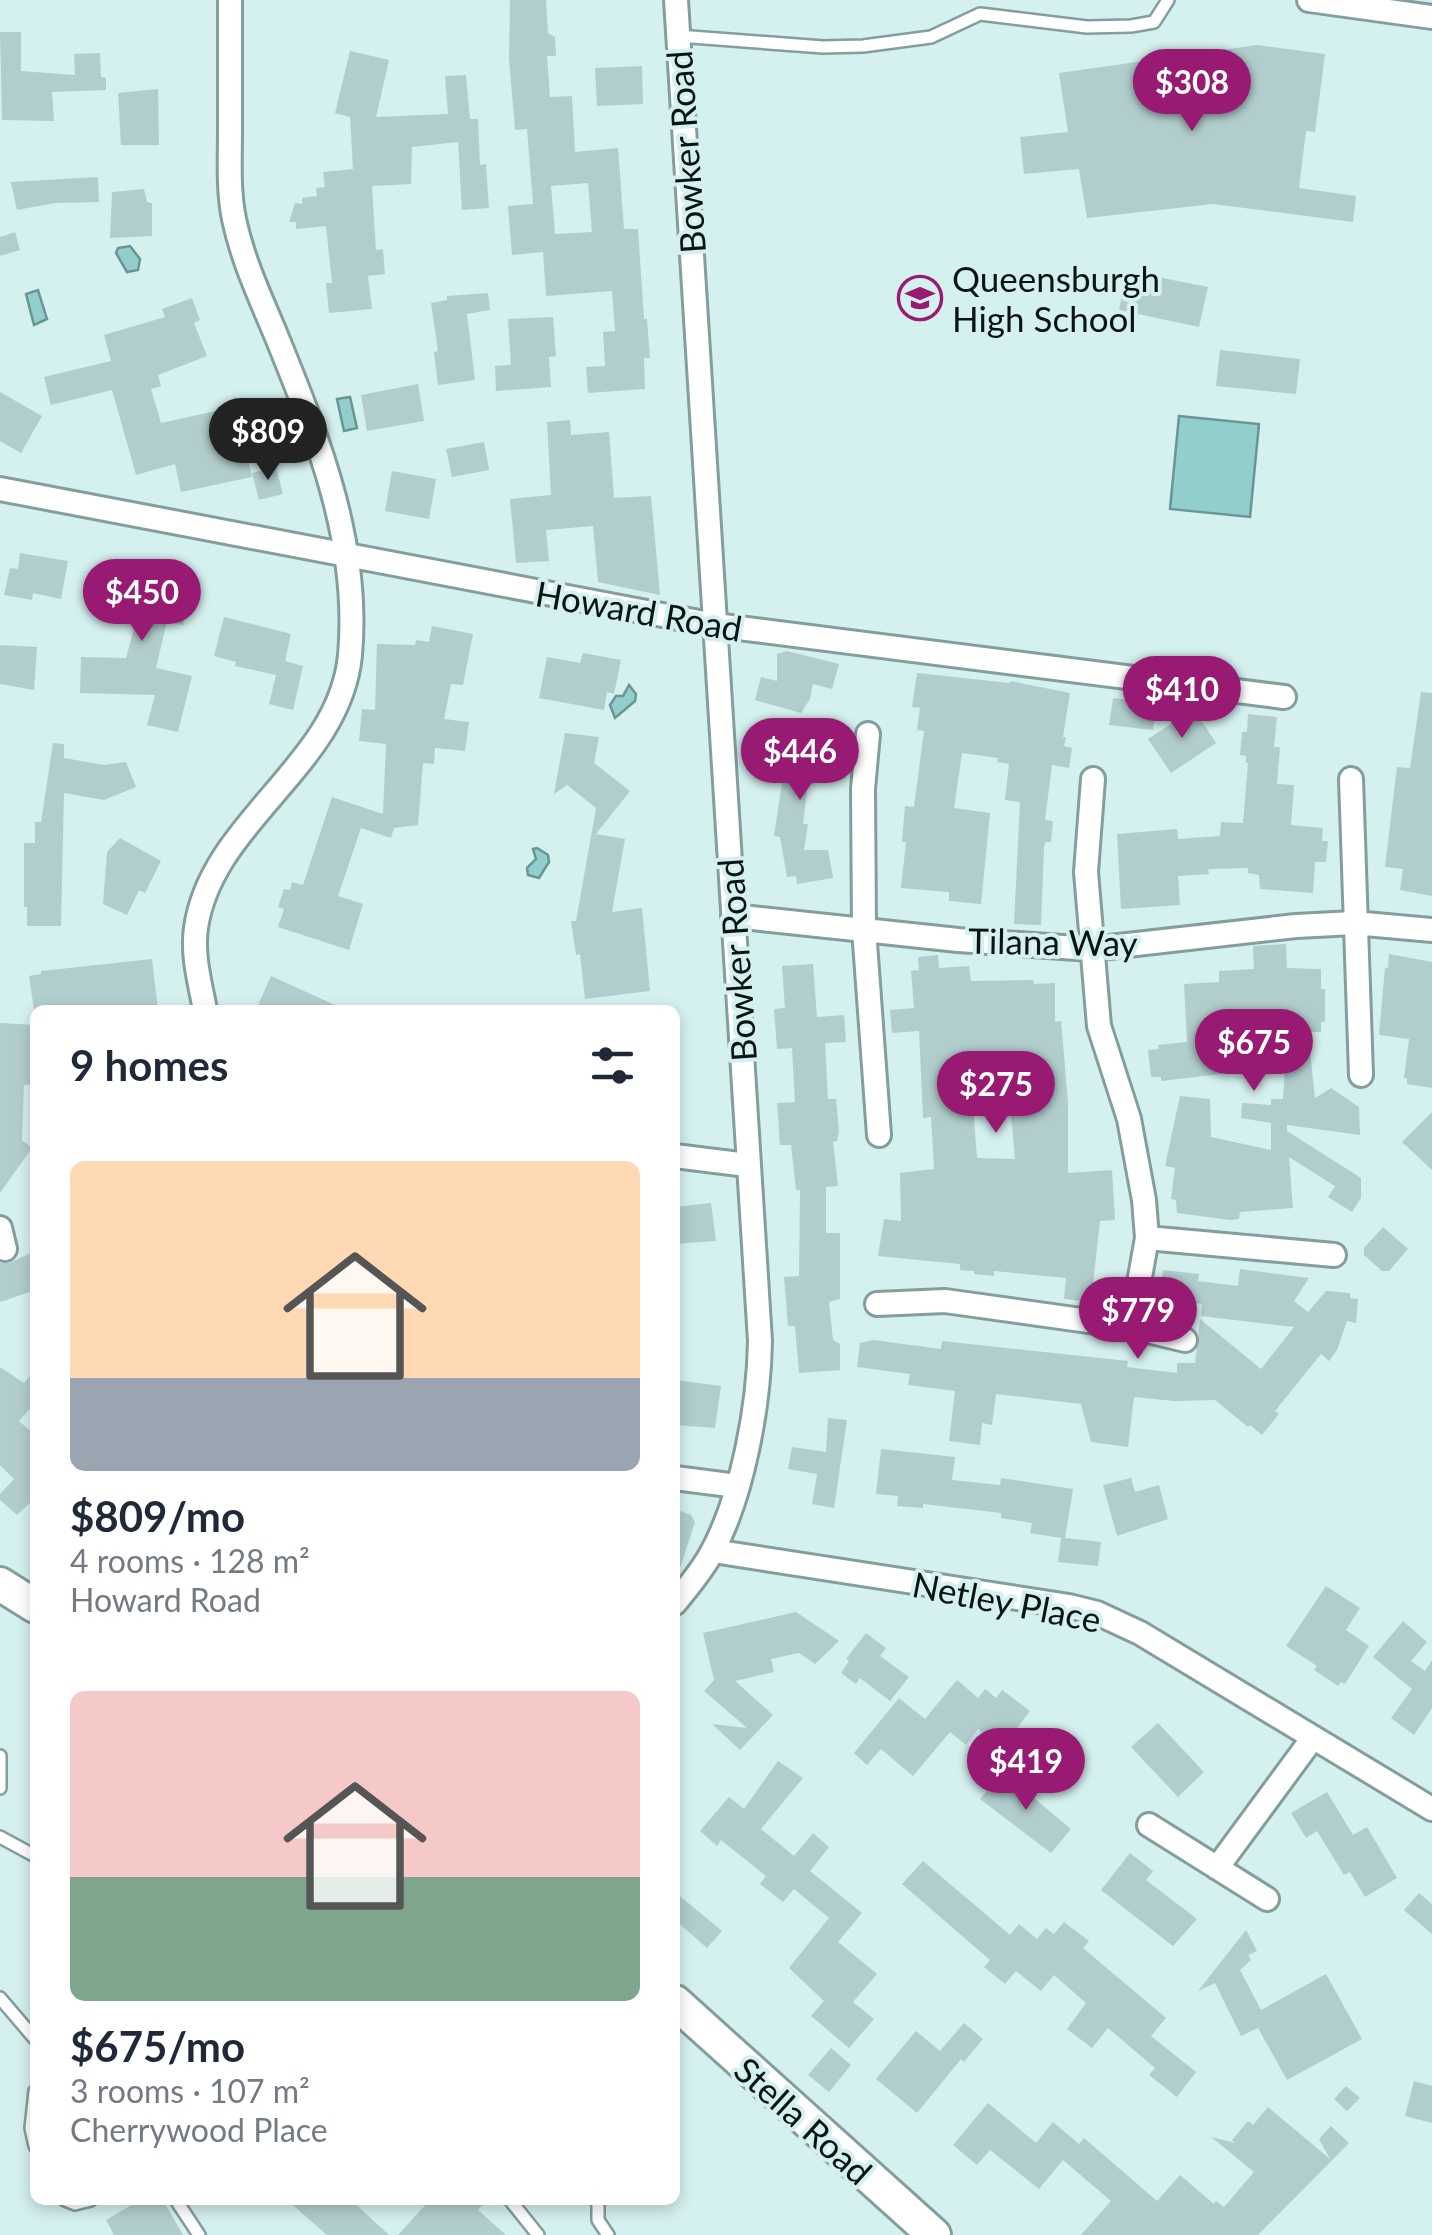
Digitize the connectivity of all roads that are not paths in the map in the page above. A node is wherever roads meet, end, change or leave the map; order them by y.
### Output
1 (230, 0) edge
2 (676, 0) edge
3 (1168, 0) edge
4 (1310, 0) edge
5 (1424, 10) edge
6 (678, 36) junction
7 (0, 489) edge
8 (348, 557) junction
9 (714, 625) junction
10 (1284, 696) dead end
11 (868, 734) dead end
12 (1093, 779) dead end
13 (1352, 780) dead end
14 (733, 916) junction
15 (1354, 923) junction
16 (864, 930) junction
17 (1432, 930) edge
18 (1092, 949) junction
19 (203, 1005) edge
20 (1361, 1076) dead end
21 (880, 1134) dead end
22 (680, 1157) edge
23 (747, 1165) junction
24 (1147, 1238) junction
25 (1334, 1255) dead end
26 (877, 1304) dead end
27 (1130, 1326) junction
28 (1186, 1340) dead end
29 (680, 1479) edge
30 (737, 1486) junction
31 (713, 1551) junction
32 (0, 1584) edge
33 (680, 1596) edge
34 (30, 1603) edge
35 (1312, 1739) junction
36 (0, 1756) edge
37 (0, 1788) edge
38 (1432, 1809) edge
39 (1149, 1825) dead end
40 (0, 1837) edge
41 (30, 1853) edge
42 (1217, 1868) junction
43 (1267, 1899) dead end
44 (0, 1998) edge
45 (680, 2006) edge
46 (30, 2032) edge
47 (179, 2205) edge
48 (514, 2205) edge
49 (598, 2205) edge
50 (200, 2235) edge
51 (538, 2235) edge
52 (608, 2235) edge
53 (934, 2235) edge

1 - 8 street
2 - 6 street, Bowker Road
3 - 6 lane
4 - 5 street
6 - 9 street, Bowker Road
7 - 8 street, Howard Road
8 - 9 street, Howard Road
8 - 19 street
9 - 10 street, Howard Road
9 - 14 street, Bowker Road
11 - 16 street
12 - 18 street
13 - 15 street
14 - 16 street, Tilana Way
14 - 23 street, Bowker Road
15 - 17 street, Tilana Way
15 - 18 street, Tilana Way
15 - 20 street
16 - 18 street, Tilana Way
16 - 21 street
18 - 24 street
22 - 23 street
23 - 30 street, Bowker Road
24 - 25 street
24 - 27 street
26 - 27 street
27 - 28 street
29 - 30 street
30 - 31 street, Bowker Road
31 - 33 street, Bowker Road
31 - 35 street, Netley Place
32 - 34 main road
35 - 38 street, Netley Place
35 - 42 street
36 - 37 lane
39 - 42 street
40 - 41 lane
42 - 43 street
44 - 46 lane
45 - 53 main road, Stella Road
47 - 50 lane
48 - 51 lane
49 - 52 lane

